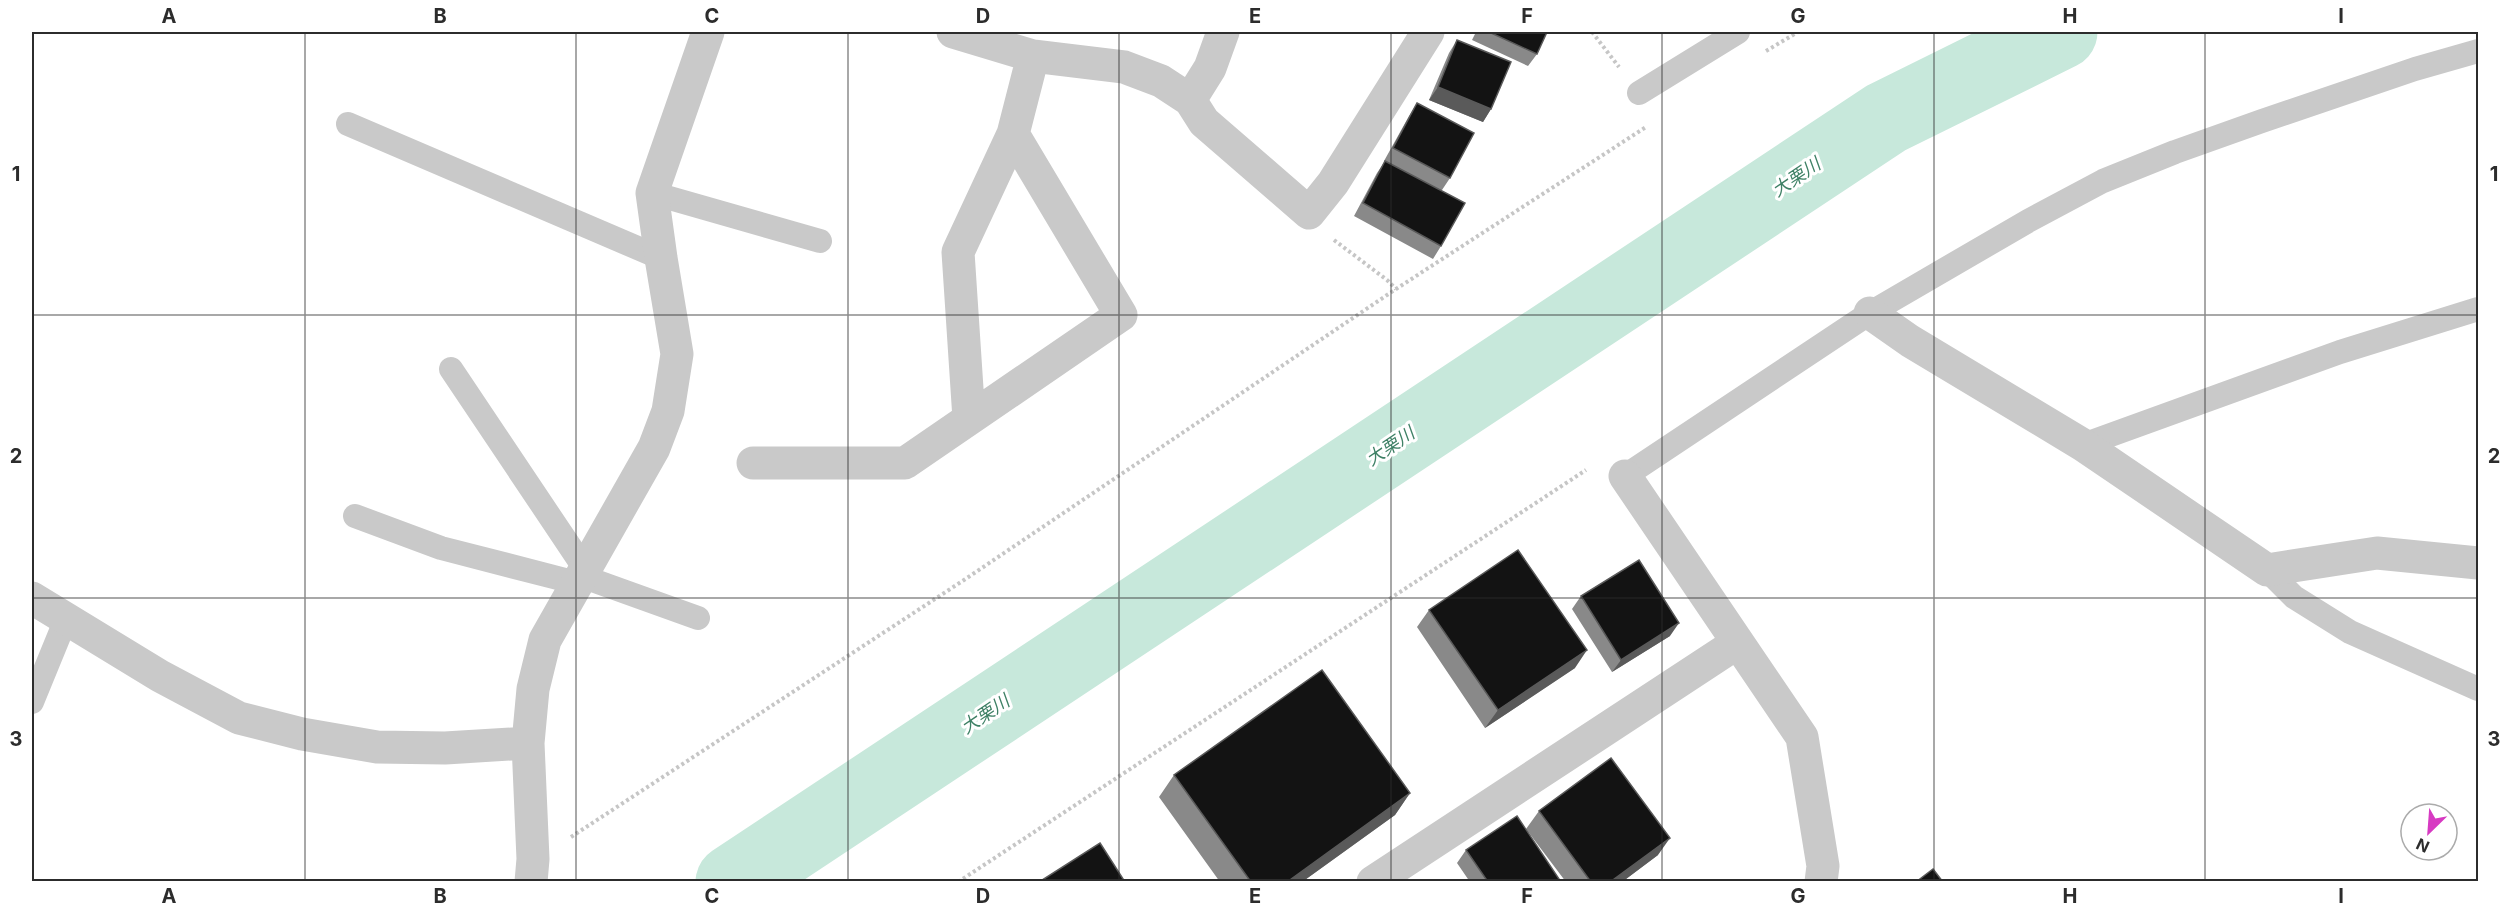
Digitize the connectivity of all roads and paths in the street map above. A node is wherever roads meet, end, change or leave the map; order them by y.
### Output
1 (708, 32) edge
2 (953, 32) edge
3 (1223, 32) edge
4 (1428, 32) edge
5 (1592, 32) edge
6 (1798, 32) edge
7 (1730, 33) edge
8 (2478, 51) edge
9 (1763, 53) dead end
10 (1033, 56) junction
11 (1639, 93) joint
12 (1190, 100) junction
13 (1655, 121) dead end
14 (348, 124) dead end
15 (1013, 134) junction
16 (652, 193) junction
17 (820, 241) dead end
18 (1339, 246) dead end
19 (660, 258) junction
20 (1396, 289) junction
21 (2478, 309) edge
22 (1870, 313) junction
23 (451, 369) dead end
24 (969, 418) junction
25 (2084, 445) junction
26 (753, 463) dead end
27 (1625, 476) joint
28 (355, 516) dead end
29 (2478, 563) edge
30 (2267, 570) junction
31 (581, 576) junction
32 (32, 598) edge
33 (698, 618) dead end
34 (66, 619) junction
35 (1737, 643) junction
36 (2478, 689) edge
37 (32, 702) edge
38 (528, 743) junction
39 (569, 838) dead end
40 (531, 882) edge
41 (1373, 882) edge
42 (1821, 882) edge

1 - 16 street
2 - 10 street
3 - 12 street
4 - 12 street
5 - 11 path
6 - 9 path
7 - 11 lane
8 - 22 lane
10 - 12 street
10 - 15 street
13 - 20 path
14 - 19 lane
15 - 24 street
15 - 24 street
16 - 17 lane
16 - 19 street
18 - 20 path
19 - 31 street
20 - 39 path
21 - 25 lane
22 - 25 street
22 - 27 lane
23 - 31 lane
24 - 26 street
25 - 30 street
27 - 35 street
28 - 31 lane
29 - 30 street
30 - 36 lane
31 - 33 lane
31 - 38 street
32 - 34 street
34 - 37 lane
34 - 38 street
35 - 41 street
35 - 42 street
38 - 40 street

